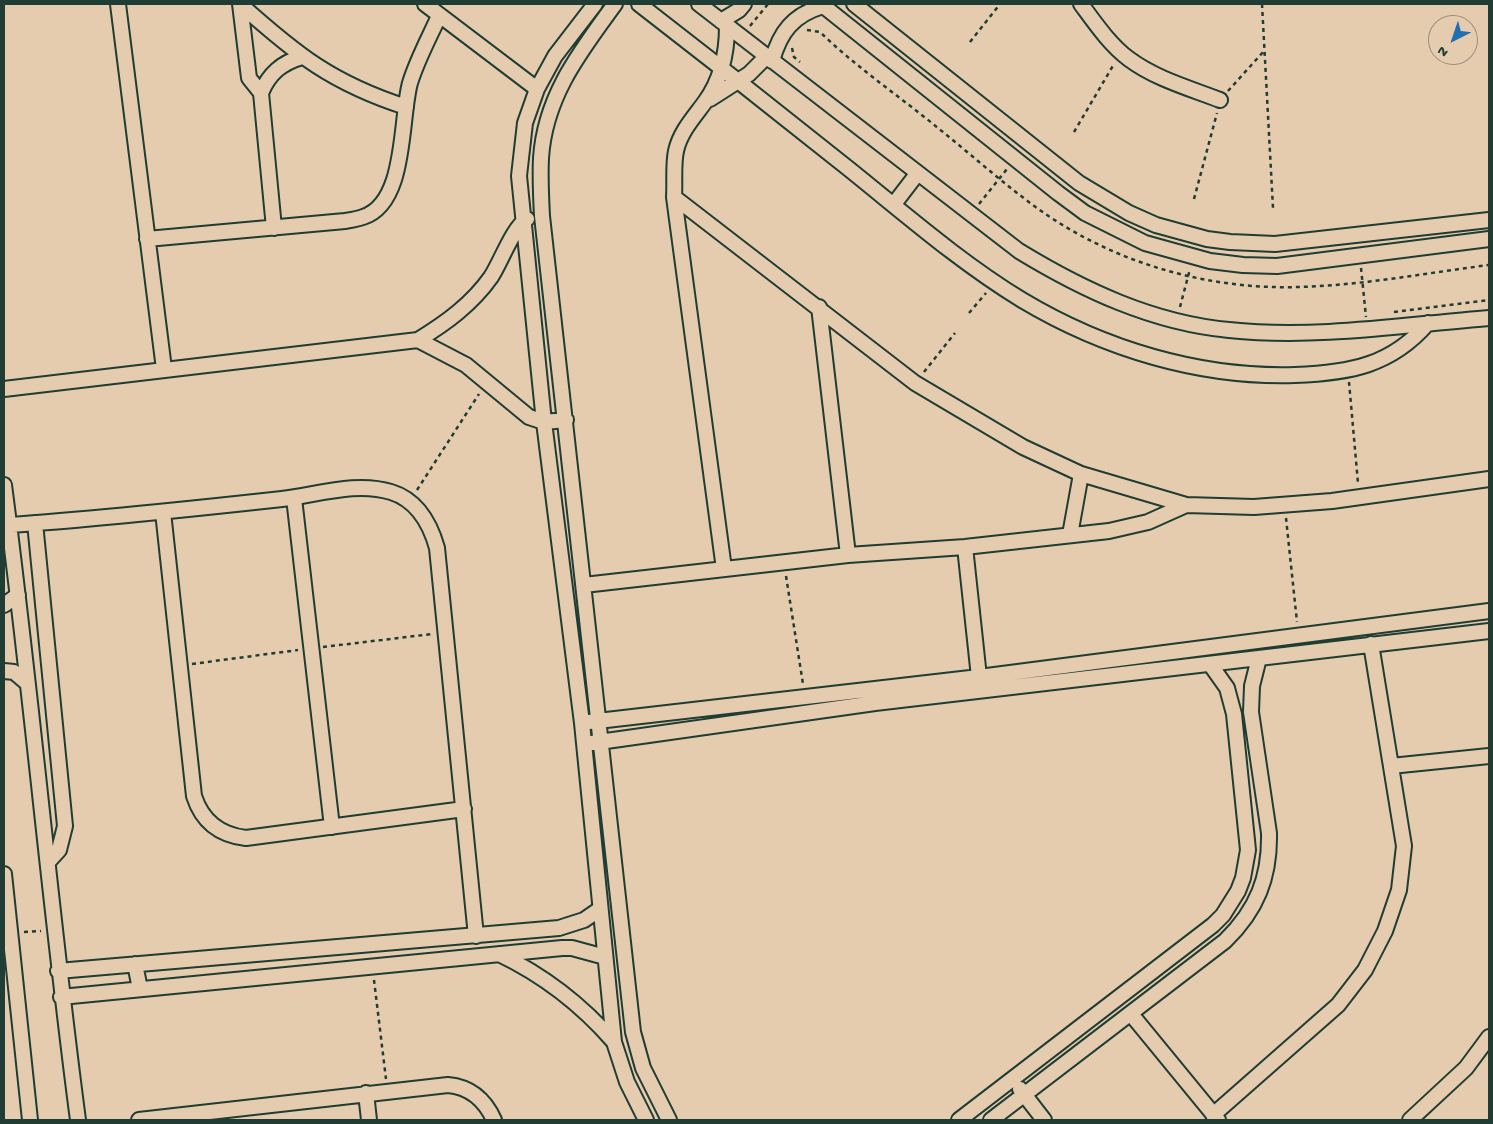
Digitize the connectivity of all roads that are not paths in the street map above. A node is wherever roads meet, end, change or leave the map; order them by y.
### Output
1 (118, 4) edge
2 (240, 4) edge
3 (425, 4) edge
4 (595, 4) edge
5 (616, 4) edge
6 (638, 4) edge
7 (699, 4) edge
8 (744, 4) edge
9 (854, 4) edge
10 (822, 5) edge
11 (1087, 6) edge
12 (439, 16) junction
13 (724, 24) junction
14 (302, 57) junction
15 (769, 59) junction
16 (722, 68) junction
17 (738, 80) junction
18 (537, 89) junction
19 (261, 93) junction
20 (1220, 100) road end
21 (705, 102) junction
22 (406, 107) junction
23 (917, 174) junction
24 (674, 197) junction
25 (894, 204) junction
26 (542, 216) junction
27 (1489, 220) edge
28 (524, 221) junction
29 (274, 228) junction
30 (148, 239) junction
31 (1489, 239) edge
32 (819, 307) junction
33 (1489, 318) edge
34 (1428, 323) junction
35 (418, 340) junction
36 (164, 369) junction
37 (4, 388) edge
38 (566, 420) junction
39 (544, 422) junction
40 (1081, 474) junction
41 (1489, 480) edge
42 (4, 485) edge
43 (294, 498) junction
44 (1186, 505) junction
45 (164, 512) junction
46 (35, 524) junction
47 (9, 525) junction
48 (1070, 535) junction
49 (965, 547) junction
50 (848, 555) junction
51 (724, 569) junction
52 (584, 585) junction
53 (18, 595) junction
54 (4, 605) edge
55 (1489, 611) edge
56 (1489, 630) edge
57 (1371, 644) junction
58 (1259, 658) junction
59 (1210, 664) junction
60 (4, 671) edge
61 (979, 678) junction
62 (27, 683) junction
63 (599, 721) junction
64 (582, 723) junction
65 (1253, 725) junction
66 (1236, 727) junction
67 (601, 742) junction
68 (584, 744) junction
69 (1489, 756) edge
70 (1391, 766) junction
71 (464, 809) junction
72 (332, 827) junction
73 (48, 862) junction
74 (4, 874) edge
75 (600, 909) junction
76 (510, 933) junction
77 (476, 936) junction
78 (505, 953) junction
79 (604, 957) junction
80 (135, 964) junction
81 (58, 971) junction
82 (140, 989) junction
83 (61, 997) junction
84 (1131, 1014) junction
85 (1489, 1038) edge
86 (614, 1042) junction
87 (1489, 1055) edge
88 (1466, 1068) junction
89 (1013, 1080) junction
90 (366, 1093) junction
91 (1024, 1095) junction
92 (232, 1115) edge
93 (1216, 1117) edge
94 (30, 1120) edge
95 (78, 1120) edge
96 (139, 1120) edge
97 (369, 1120) edge
98 (494, 1120) edge
99 (646, 1120) edge
100 (669, 1120) edge
101 (959, 1120) edge
102 (991, 1120) edge
103 (1044, 1120) edge
104 (1410, 1120) edge

1 - 30 street
2 - 14 street
2 - 19 street
3 - 12 street
4 - 18 street
5 - 26 street
6 - 16 street
7 - 13 street
8 - 13 street
9 - 27 street
10 - 15 street
10 - 31 street
11 - 20 street
12 - 18 street
12 - 22 street
13 - 15 street
13 - 16 street
14 - 19 street
14 - 22 street
15 - 17 street
15 - 23 street
16 - 17 street
16 - 21 street
17 - 21 street
17 - 25 street
18 - 28 street
19 - 29 street
21 - 24 street
22 - 29 street
23 - 25 street
23 - 34 street
24 - 32 street
24 - 51 street
25 - 34 street
26 - 28 street
26 - 38 street
28 - 35 street
28 - 39 street
29 - 30 street
30 - 36 street
32 - 40 street
32 - 50 street
33 - 34 street
35 - 36 street
35 - 39 street
36 - 37 street
38 - 39 street
38 - 52 street
39 - 64 street
40 - 44 street
40 - 48 street
41 - 44 street
42 - 47 street
43 - 45 street
43 - 71 street
43 - 72 street
44 - 48 street
45 - 46 street
45 - 72 street
46 - 47 street
46 - 73 street
47 - 53 street
48 - 49 street
49 - 50 street
49 - 61 street
50 - 51 street
51 - 52 street
52 - 63 street
53 - 54 street
53 - 62 street
55 - 61 street
56 - 57 street
57 - 58 street
57 - 70 street
58 - 59 street
58 - 65 street
59 - 66 street
59 - 67 street
60 - 62 street
61 - 63 street
62 - 73 street
63 - 64 street
63 - 67 street
64 - 68 street
65 - 66 street
65 - 84 street
66 - 89 street
67 - 68 street
67 - 100 street
68 - 75 street
69 - 70 street
70 - 93 street
71 - 72 street
71 - 77 street
73 - 81 street
74 - 94 street
75 - 76 street
75 - 79 street
76 - 77 street
76 - 78 street
77 - 80 street
78 - 79 street
78 - 82 street
78 - 86 street
79 - 86 street
80 - 81 street
80 - 82 street
81 - 83 street
82 - 83 street
83 - 95 street
84 - 91 street
84 - 93 street
85 - 88 street
86 - 99 street
87 - 88 street
88 - 104 street
89 - 91 street
89 - 101 street
90 - 92 street
90 - 97 street
90 - 98 street
91 - 102 street
91 - 103 street
92 - 96 street

